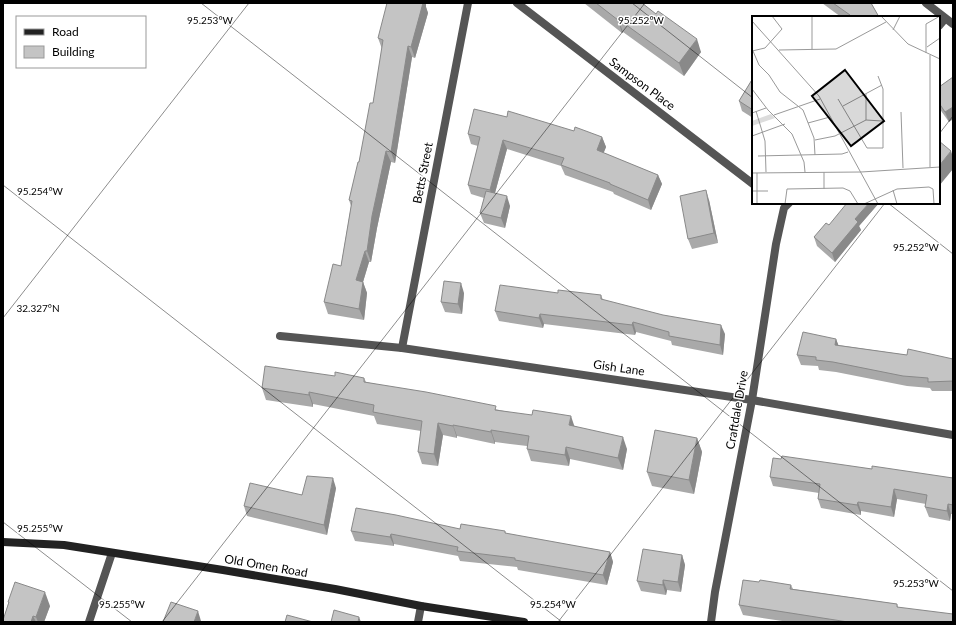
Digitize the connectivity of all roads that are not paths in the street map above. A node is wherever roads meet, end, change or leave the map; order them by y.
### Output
1 (468, 3) edge
2 (517, 3) edge
3 (926, 3) edge
4 (945, 19) junction
5 (953, 24) edge
6 (940, 25) edge
7 (752, 183) edge
8 (784, 205) edge
9 (280, 336) dead end
10 (402, 348) junction
11 (752, 400) junction
12 (953, 435) edge
13 (3, 542) edge
14 (112, 553) junction
15 (421, 606) junction
16 (89, 622) edge
17 (418, 622) edge
18 (524, 622) edge
19 (711, 622) edge

1 - 10 street, Betts Street
2 - 7 street, Sampson Place
3 - 4 street
4 - 5 street
4 - 6 street
8 - 11 street, Craftdale Drive
9 - 10 street, Gish Lane
10 - 11 street, Gish Lane
11 - 12 street, Gish Lane
11 - 19 street, Craftdale Drive
13 - 14 street, Old Omen Road
14 - 15 street, Old Omen Road
14 - 16 street
15 - 17 street
15 - 18 street, Old Omen Road

